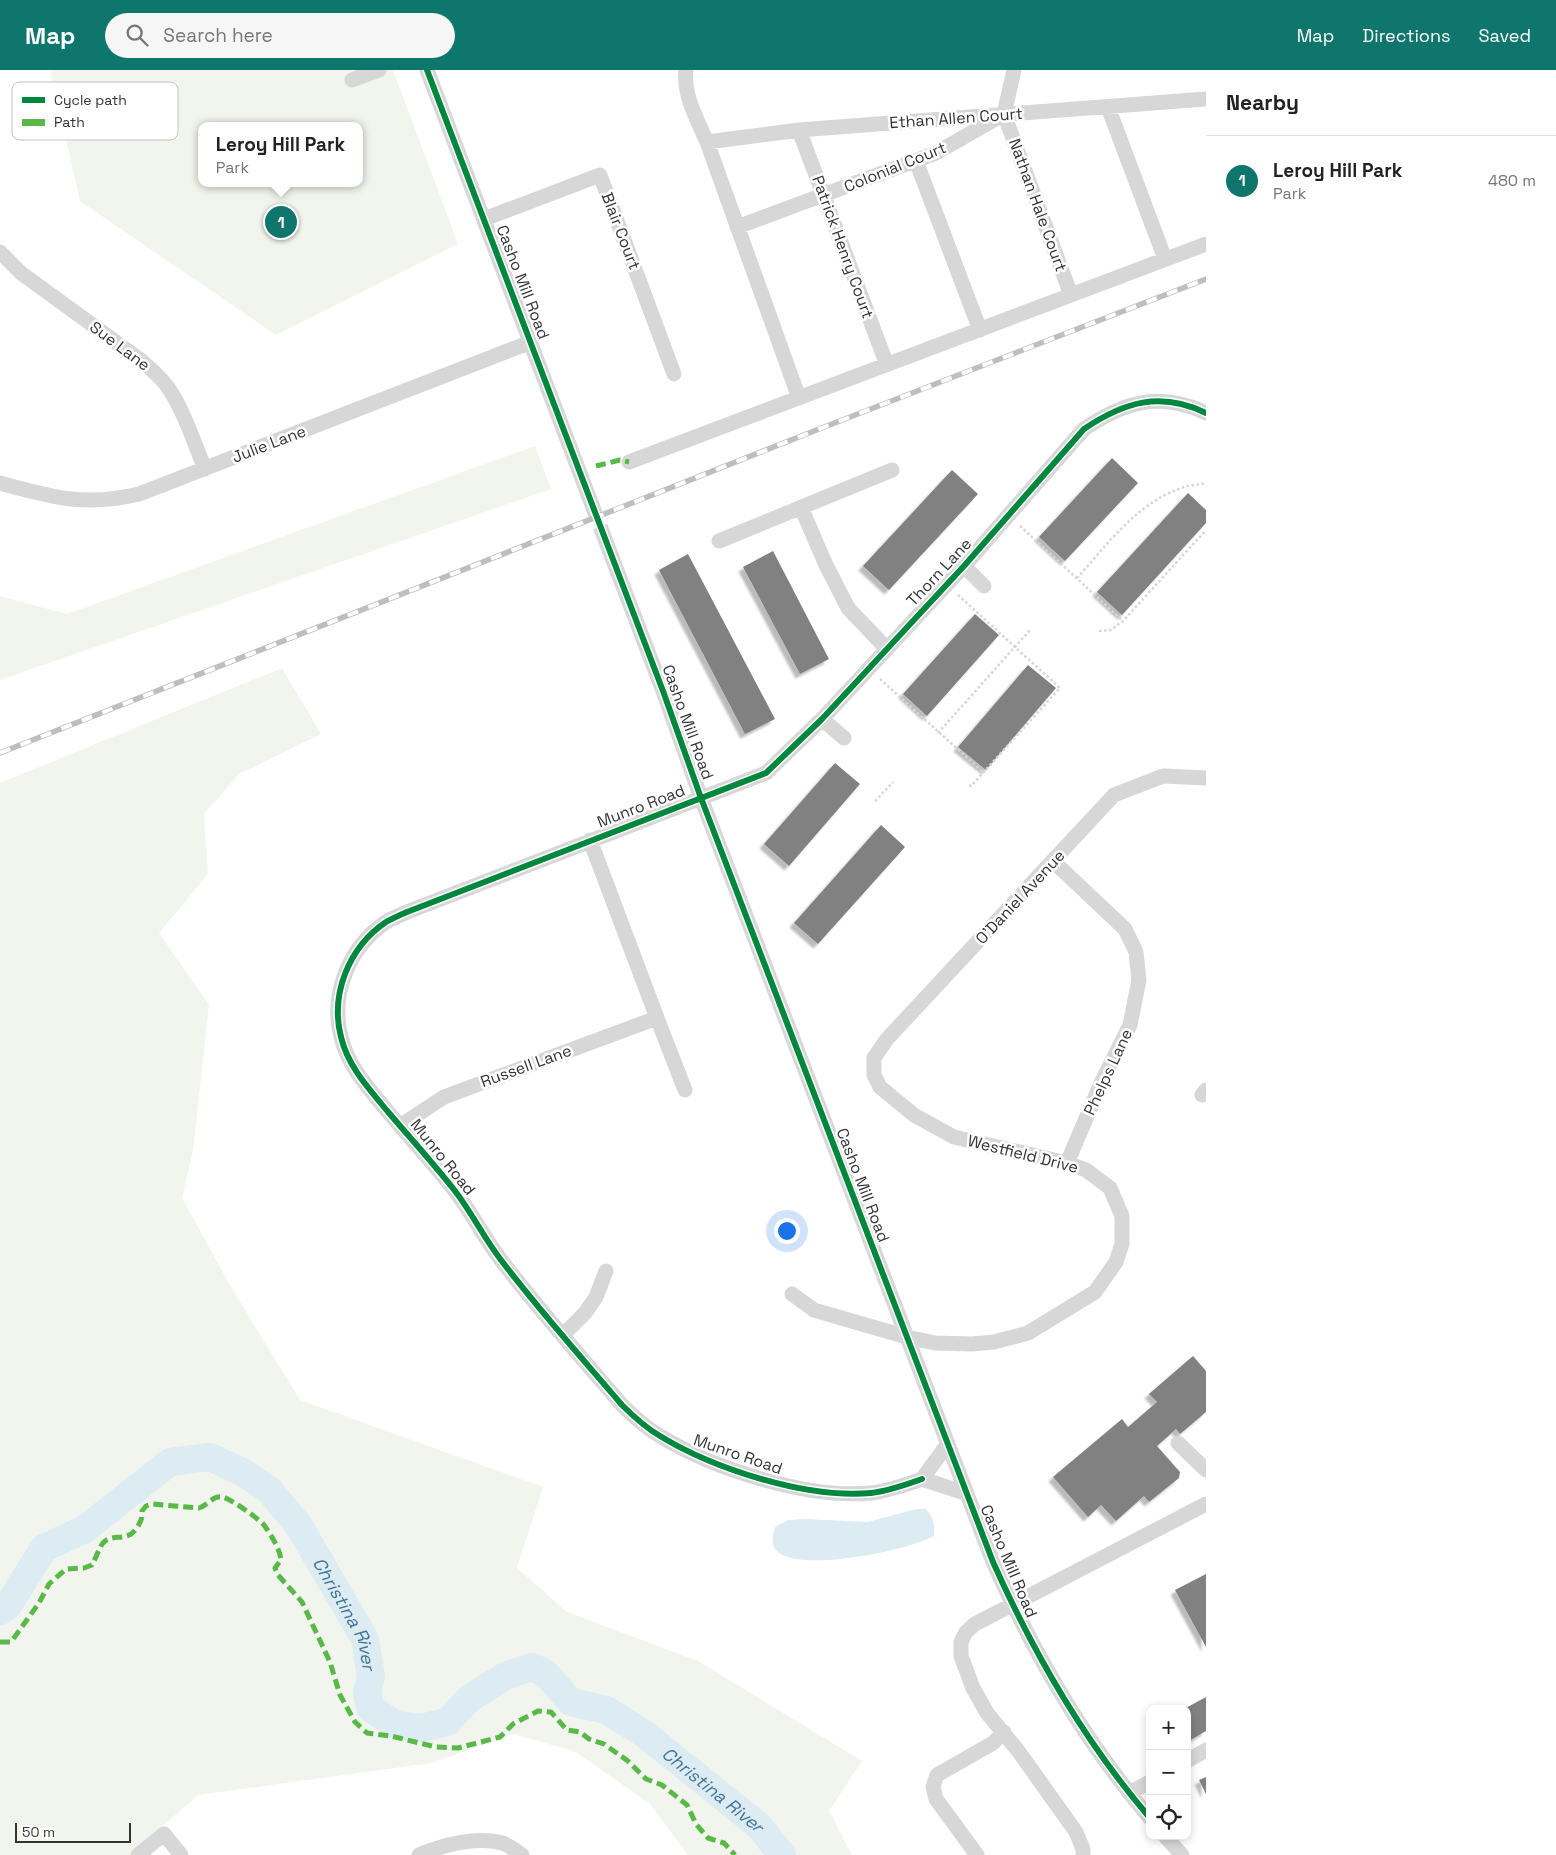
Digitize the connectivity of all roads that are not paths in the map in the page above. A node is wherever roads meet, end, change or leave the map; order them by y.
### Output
1 (379, 70) edge
2 (427, 70) edge
3 (686, 70) edge
4 (1014, 70) edge
5 (352, 80) dead end
6 (1206, 99) edge
7 (1108, 107) junction
8 (1004, 114) junction
9 (799, 130) junction
10 (707, 142) junction
11 (916, 161) junction
12 (824, 196) junction
13 (484, 219) junction
14 (738, 227) junction
15 (1206, 244) edge
16 (0, 252) edge
17 (1166, 260) junction
18 (1071, 295) junction
19 (980, 330) junction
20 (531, 342) junction
21 (887, 365) junction
22 (674, 374) dead end
23 (799, 398) junction
24 (1206, 413) edge
25 (629, 462) dead end
26 (204, 469) junction
27 (892, 470) dead end
28 (0, 484) edge
29 (592, 505) tunnel mouth
30 (801, 507) junction
31 (603, 534) tunnel mouth
32 (719, 540) dead end
33 (964, 566) junction
34 (984, 586) dead end
35 (887, 649) junction
36 (822, 719) junction
37 (844, 738) dead end
38 (1206, 778) edge
39 (701, 798) junction
40 (590, 840) junction
41 (1054, 861) junction
42 (657, 1018) junction
43 (874, 1075) joint
44 (685, 1090) dead end
45 (400, 1126) junction
46 (1067, 1163) junction
47 (606, 1271) dead end
48 (792, 1294) dead end
49 (562, 1335) junction
50 (907, 1337) junction
51 (1178, 1443) dead end
52 (947, 1445) junction
53 (1206, 1470) edge
54 (922, 1479) junction
55 (965, 1493) junction
56 (1206, 1504) edge
57 (1012, 1604) junction
58 (1004, 1732) junction
59 (1206, 1750) edge
60 (1191, 1758) edge
61 (1146, 1784) edge
62 (1129, 1793) junction
63 (1146, 1813) edge
64 (1169, 1840) edge
65 (138, 1855) edge
66 (181, 1855) edge
67 (419, 1855) edge
68 (522, 1855) edge
69 (977, 1855) edge
70 (1083, 1855) edge
71 (1182, 1855) edge

1 - 5 street
2 - 13 street, Casho Mill Road
3 - 10 street
4 - 8 street
6 - 7 street, Ethan Allen Court
7 - 8 street, Ethan Allen Court
7 - 17 street
8 - 9 street, Ethan Allen Court
8 - 11 street, Colonial Court
8 - 18 street, Nathan Hale Court
9 - 10 street, Ethan Allen Court
9 - 12 street, Patrick Henry Court
10 - 14 street
11 - 12 street, Colonial Court
11 - 19 street
12 - 14 street, Colonial Court
12 - 21 street, Patrick Henry Court
13 - 20 street, Casho Mill Road
13 - 22 street, Blair Court
14 - 23 street
15 - 17 street
16 - 26 street, Sue Lane
17 - 18 street
18 - 19 street
19 - 21 street
20 - 26 street, Julie Lane
20 - 29 street, Casho Mill Road
21 - 23 street
23 - 25 street
24 - 33 street, Thorn Lane
26 - 28 street, Julie Lane
27 - 30 street
30 - 32 street
30 - 35 street
31 - 39 street, Casho Mill Road
33 - 34 street
33 - 35 street, Thorn Lane
35 - 36 street, Thorn Lane
36 - 37 street
36 - 39 street, Thorn Lane
38 - 41 street, O'Daniel Avenue
39 - 40 street, Munro Road
39 - 50 street, Casho Mill Road
40 - 42 street
40 - 45 street, Munro Road
41 - 43 street, O'Daniel Avenue
41 - 46 street, Phelps Lane
42 - 44 street
42 - 45 street, Russell Lane
43 - 46 street, Westfield Drive
45 - 49 street, Munro Road
46 - 50 street, Westfield Drive
47 - 49 street
48 - 50 street, Westfield Drive
49 - 54 street, Munro Road
50 - 52 street, Casho Mill Road
51 - 53 street
52 - 54 street
52 - 55 street, Casho Mill Road
54 - 55 street
55 - 57 street, Casho Mill Road
56 - 57 street
57 - 58 street
57 - 62 street, Casho Mill Road
58 - 69 street
58 - 70 street
59 - 60 street
61 - 62 street
62 - 63 street, Casho Mill Road
64 - 71 street
65 - 66 street
67 - 68 street

